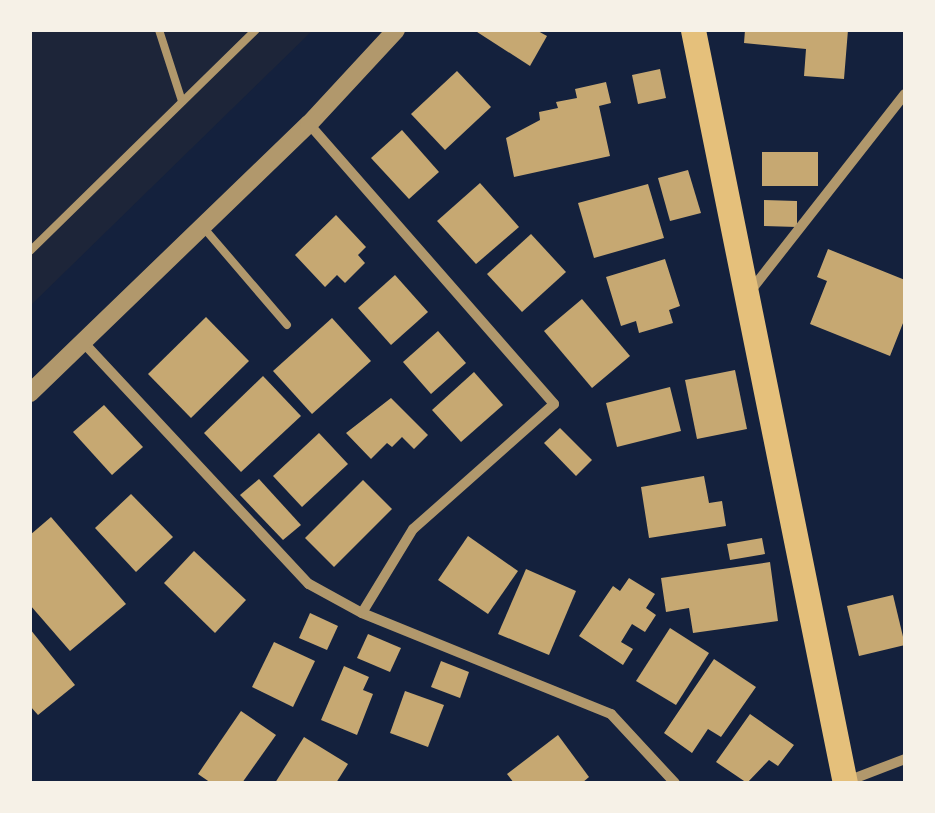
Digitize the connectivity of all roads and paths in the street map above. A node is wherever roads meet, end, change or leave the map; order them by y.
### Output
1 (159, 30) edge
2 (256, 30) edge
3 (396, 30) edge
4 (693, 30) edge
5 (905, 94) edge
6 (182, 101) junction
7 (309, 124) junction
8 (203, 227) junction
9 (30, 251) edge
10 (748, 294) junction
11 (288, 325) dead end
12 (83, 342) junction
13 (30, 393) edge
14 (362, 613) junction
15 (905, 759) edge
16 (675, 783) edge
17 (845, 783) edge

1 - 6 lane
2 - 6 lane
3 - 7 street
4 - 10 main road
5 - 10 street
6 - 9 lane
7 - 8 street
7 - 14 street
8 - 11 lane
8 - 12 street
10 - 17 main road
12 - 13 street
12 - 14 street
14 - 16 street
15 - 17 street

